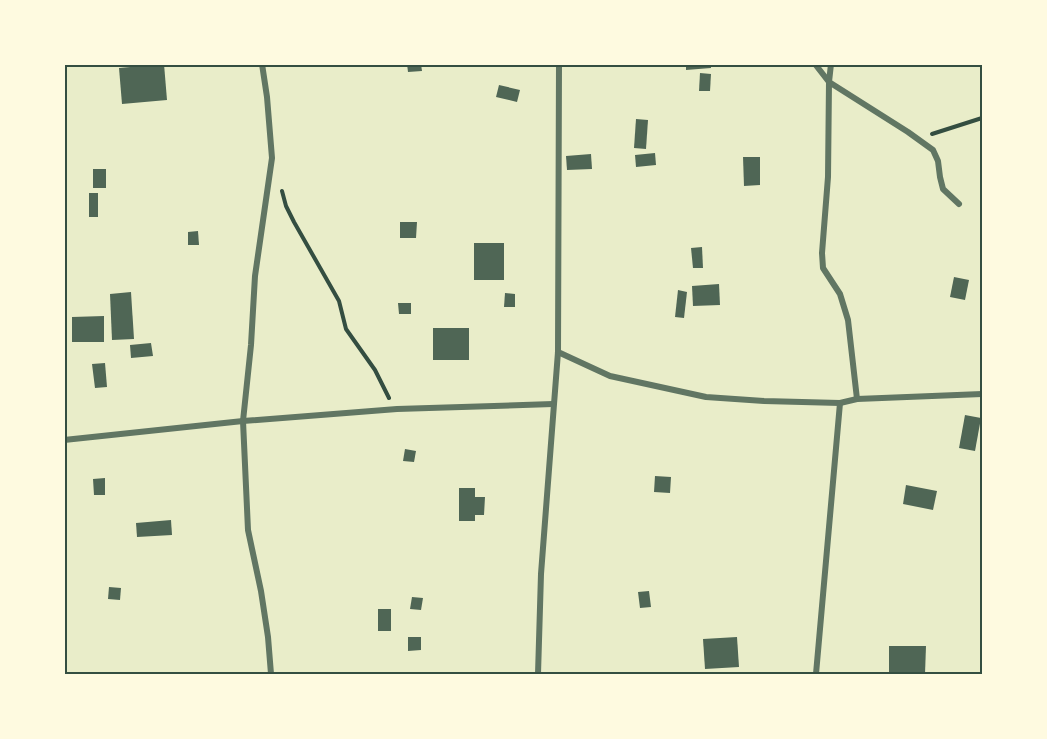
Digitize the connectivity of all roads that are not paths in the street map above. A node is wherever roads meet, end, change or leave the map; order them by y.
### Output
1 (262, 64) edge
2 (559, 64) edge
3 (815, 64) edge
4 (831, 64) edge
5 (829, 82) junction
6 (959, 204) dead end
7 (558, 352) junction
8 (982, 394) edge
9 (857, 399) junction
10 (840, 403) junction
11 (553, 404) junction
12 (243, 421) junction
13 (64, 440) edge
14 (271, 675) edge
15 (538, 675) edge
16 (816, 675) edge

1 - 12 street
2 - 7 street
3 - 5 street
4 - 5 street
5 - 6 street
5 - 9 street
7 - 10 street
7 - 11 street
8 - 9 street
9 - 10 street
10 - 16 street
11 - 12 street
11 - 15 street
12 - 13 street
12 - 14 street

